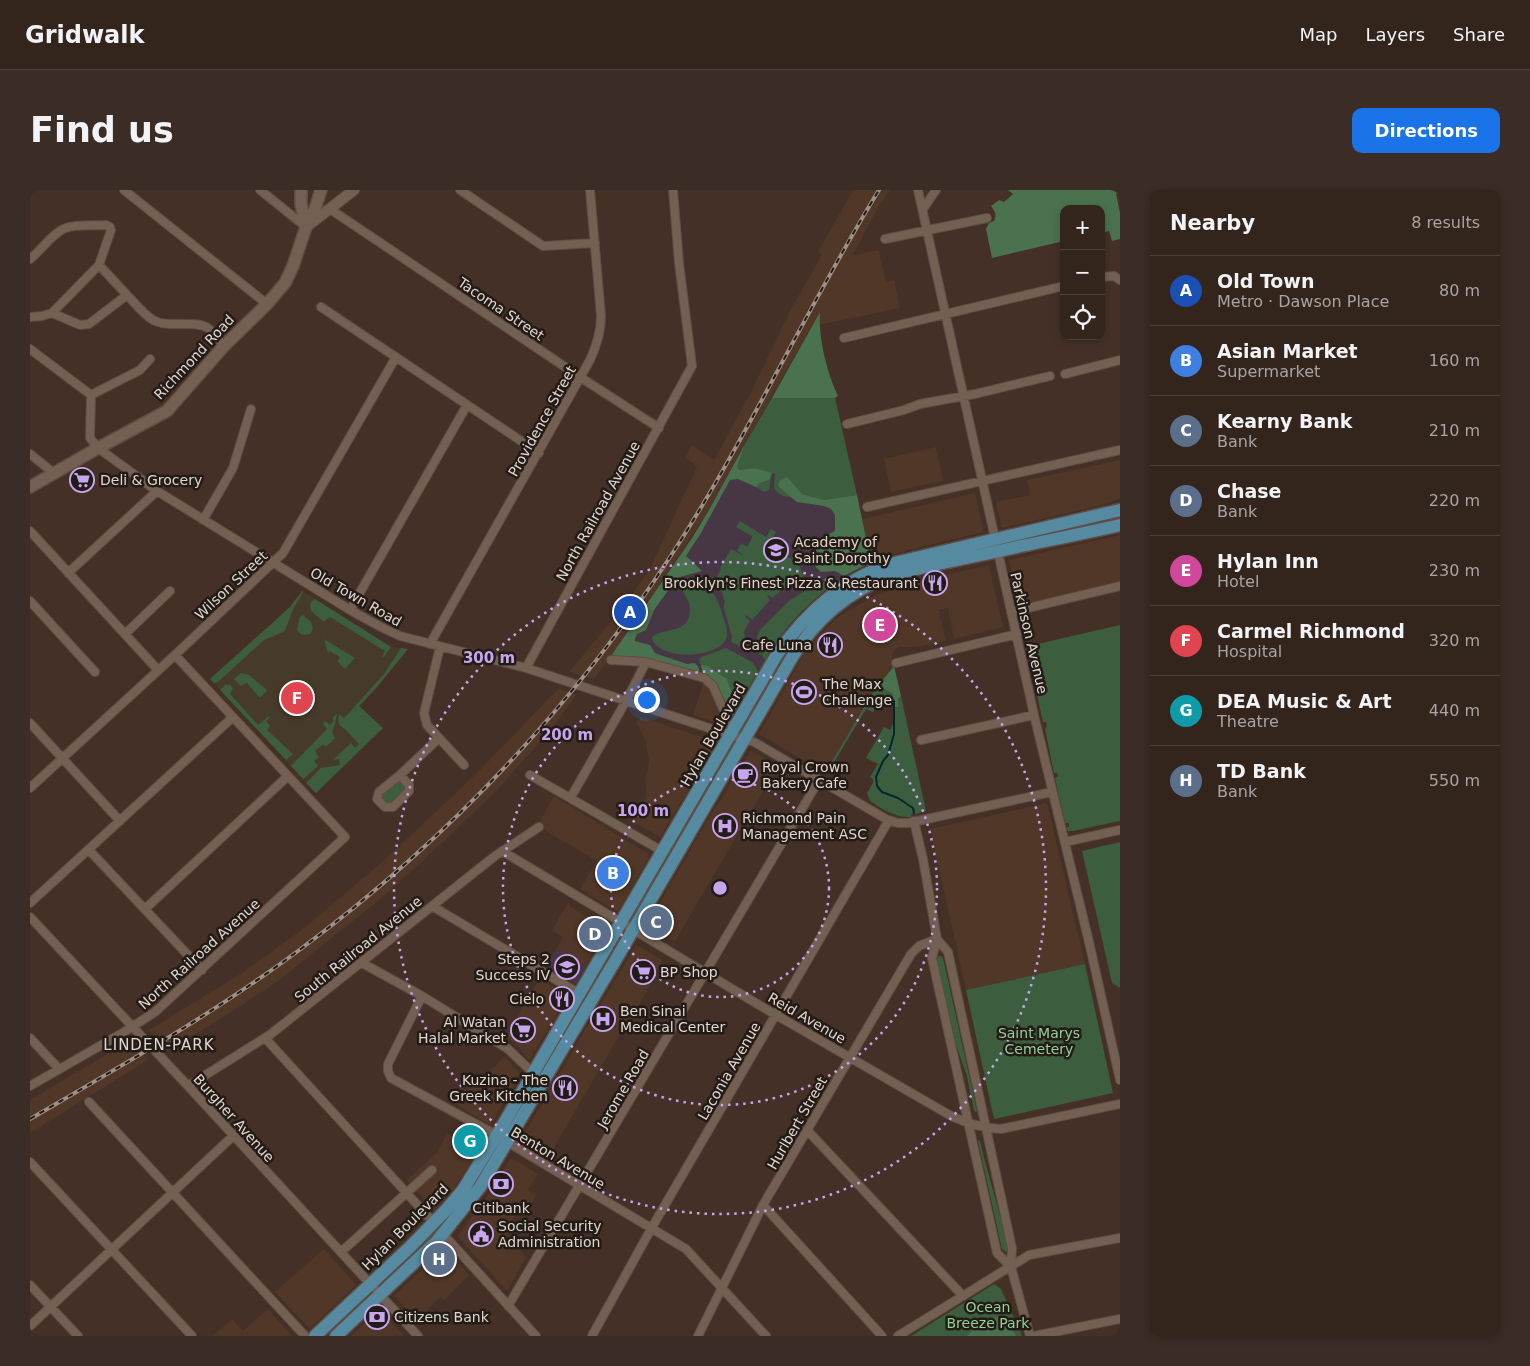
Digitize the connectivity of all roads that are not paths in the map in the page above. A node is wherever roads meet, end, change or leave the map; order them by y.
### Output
1 (124, 190) edge
2 (260, 190) edge
3 (300, 190) edge
4 (321, 190) edge
5 (354, 190) edge
6 (460, 190) edge
7 (590, 190) edge
8 (673, 190) edge
9 (918, 190) edge
10 (936, 190) edge
11 (330, 209) junction
12 (923, 209) junction
13 (987, 218) dead end
14 (306, 227) junction
15 (927, 230) junction
16 (885, 239) dead end
17 (595, 243) junction
18 (30, 259) edge
19 (99, 265) junction
20 (1105, 277) edge
21 (1119, 278) edge
22 (1060, 287) edge
23 (127, 295) junction
24 (267, 304) junction
25 (321, 307) dead end
26 (52, 313) junction
27 (944, 314) junction
28 (30, 317) edge
29 (844, 338) dead end
30 (224, 346) junction
31 (30, 349) edge
32 (396, 357) junction
33 (150, 359) dead end
34 (1120, 360) edge
35 (1065, 374) dead end
36 (1050, 376) dead end
37 (580, 377) junction
38 (91, 396) junction
39 (963, 396) junction
40 (467, 405) junction
41 (250, 409) dead end
42 (846, 424) dead end
43 (659, 428) junction
44 (98, 448) junction
45 (1120, 450) edge
46 (539, 453) junction
47 (30, 454) edge
48 (55, 474) junction
49 (981, 481) junction
50 (30, 487) edge
51 (157, 491) junction
52 (867, 507) dead end
53 (1120, 510) edge
54 (203, 520) junction
55 (1120, 525) edge
56 (30, 531) edge
57 (996, 545) junction
58 (274, 563) junction
59 (68, 573) junction
60 (1120, 586) edge
61 (170, 592) dead end
62 (30, 601) edge
63 (350, 610) junction
64 (1011, 612) junction
65 (125, 634) junction
66 (1017, 634) junction
67 (430, 644) junction
68 (440, 647) junction
69 (175, 655) junction
70 (611, 660) dead end
71 (646, 662) junction
72 (896, 663) dead end
73 (526, 668) junction
74 (158, 670) junction
75 (95, 672) dead end
76 (626, 701) junction
77 (1034, 715) junction
78 (233, 717) junction
79 (30, 723) edge
80 (732, 732) junction
81 (438, 738) junction
82 (745, 739) junction
83 (921, 740) dead end
84 (63, 758) junction
85 (464, 765) dead end
86 (400, 775) junction
87 (530, 775) dead end
88 (288, 776) junction
89 (819, 780) junction
90 (30, 788) edge
91 (1052, 792) junction
92 (571, 797) junction
93 (889, 820) junction
94 (120, 821) junction
95 (914, 822) junction
96 (539, 827) dead end
97 (1120, 830) edge
98 (1065, 842) junction
99 (89, 850) junction
100 (502, 851) junction
101 (662, 851) junction
102 (30, 903) edge
103 (432, 906) junction
104 (144, 909) junction
105 (30, 917) edge
106 (621, 923) junction
107 (633, 930) junction
108 (937, 939) junction
109 (362, 963) junction
110 (202, 970) junction
111 (705, 973) junction
112 (580, 994) junction
113 (422, 996) junction
114 (776, 1015) junction
115 (133, 1027) junction
116 (30, 1038) edge
117 (265, 1038) junction
118 (849, 1058) junction
119 (59, 1069) junction
120 (533, 1073) junction
121 (1120, 1080) edge
122 (30, 1086) edge
123 (188, 1086) junction
124 (89, 1102) dead end
125 (1120, 1104) edge
126 (969, 1124) junction
127 (985, 1128) junction
128 (807, 1130) junction
129 (234, 1136) junction
130 (502, 1139) junction
131 (30, 1162) edge
132 (432, 1170) dead end
133 (580, 1186) junction
134 (172, 1193) junction
135 (406, 1194) junction
136 (763, 1205) junction
137 (434, 1223) junction
138 (651, 1229) junction
139 (443, 1234) junction
140 (1120, 1238) edge
141 (111, 1250) junction
142 (341, 1252) junction
143 (1011, 1266) junction
144 (30, 1284) edge
145 (370, 1284) junction
146 (722, 1287) junction
147 (380, 1294) junction
148 (963, 1296) junction
149 (50, 1306) junction
150 (508, 1306) junction
151 (1120, 1319) edge
152 (30, 1326) edge
153 (78, 1336) edge
154 (192, 1336) edge
155 (305, 1336) edge
156 (315, 1336) edge
157 (336, 1336) edge
158 (418, 1336) edge
159 (536, 1336) edge
160 (592, 1336) edge
161 (698, 1336) edge
162 (766, 1336) edge
163 (882, 1336) edge
164 (898, 1336) edge
165 (1032, 1336) edge

1 - 24 street
2 - 14 street
3 - 14 main road
4 - 14 main road, Richmond Road
5 - 11 street
6 - 17 street
7 - 17 street, Providence Street
8 - 43 street, North Railroad Avenue
9 - 12 street, Parkinson Avenue
10 - 12 street
11 - 14 street
11 - 37 street, Tacoma Street
12 - 15 street, Parkinson Avenue
13 - 15 street
14 - 24 main road, Richmond Road
15 - 16 street
15 - 27 street, Parkinson Avenue
17 - 37 street, Providence Street
18 - 19 street
19 - 23 street
19 - 26 street
20 - 21 street
22 - 27 street
23 - 26 street
23 - 30 street
24 - 30 main road, Richmond Road
25 - 32 street
26 - 28 street
27 - 29 street
27 - 39 street, Parkinson Avenue
30 - 44 main road, Richmond Road
31 - 38 street
32 - 40 street
32 - 58 street, Wilson Street
33 - 38 street
34 - 35 street
36 - 39 street
37 - 43 street, Tacoma Street
37 - 46 street, Providence Street
38 - 44 street
39 - 42 street
39 - 49 street, Parkinson Avenue
40 - 46 street
40 - 63 street
41 - 54 street
43 - 73 street, North Railroad Avenue
44 - 48 main road, Richmond Road
44 - 51 street, Old Town Road
45 - 49 street
46 - 67 street, Providence Street
47 - 48 street
48 - 50 main road, Richmond Road
49 - 52 street
49 - 57 street, Parkinson Avenue
51 - 54 street, Old Town Road
51 - 59 street
53 - 57 main road, Hylan Boulevard
54 - 58 street, Old Town Road
55 - 57 main road, Hylan Boulevard
56 - 59 street
57 - 64 street, Parkinson Avenue
57 - 80 main road, Hylan Boulevard
57 - 82 main road, Hylan Boulevard
58 - 63 street, Old Town Road
58 - 69 street, Wilson Street
59 - 65 street
60 - 64 street
61 - 65 street
62 - 75 street
63 - 67 street, Old Town Road
64 - 66 street, Parkinson Avenue
65 - 74 street
66 - 72 street
66 - 77 street, Parkinson Avenue
67 - 68 street, Old Town Road
68 - 73 street, Old Town Road
68 - 81 street
69 - 74 street, Wilson Street
69 - 78 street
70 - 71 street
71 - 76 street
71 - 80 street
73 - 76 street, Old Town Road
74 - 84 street, Wilson Street
76 - 80 street, Old Town Road
76 - 92 street
77 - 83 street
77 - 91 street, Parkinson Avenue
78 - 88 street
78 - 94 street
79 - 84 street
80 - 82 street, Old Town Road
80 - 101 main road, Hylan Boulevard
81 - 85 street
81 - 86 street
82 - 89 street, Old Town Road
82 - 107 main road, Hylan Boulevard
84 - 90 street, Wilson Street
84 - 94 street
86 - 86 street
87 - 92 street
88 - 104 street
88 - 110 street, North Railroad Avenue
89 - 93 street, Old Town Road
89 - 111 street, Jerome Road
91 - 95 street
91 - 98 street, Parkinson Avenue
92 - 101 street
93 - 95 street
93 - 114 street, Laconia Avenue
94 - 99 street
95 - 108 street
96 - 100 street, South Railroad Avenue
97 - 98 street
98 - 121 street, Parkinson Avenue
99 - 102 street
99 - 104 street
100 - 103 street, South Railroad Avenue
100 - 106 street, Reid Avenue
101 - 106 main road, Hylan Boulevard
103 - 109 street, South Railroad Avenue
103 - 112 street
104 - 110 street
105 - 115 street, Burgher Avenue
106 - 107 street, Reid Avenue
106 - 112 main road, Hylan Boulevard
107 - 111 street, Reid Avenue
107 - 130 main road, Hylan Boulevard
108 - 118 street, Hurlbert Street
108 - 126 street
108 - 127 street
109 - 113 street
109 - 117 street, South Railroad Avenue
110 - 115 street, North Railroad Avenue
111 - 114 street, Reid Avenue
111 - 133 street, Jerome Road
112 - 120 main road, Hylan Boulevard
113 - 120 street
113 - 130 street, Benton Avenue
114 - 118 street, Reid Avenue
114 - 138 street, Laconia Avenue
115 - 119 street, North Railroad Avenue
115 - 123 street, Burgher Avenue
116 - 119 street
117 - 123 street, South Railroad Avenue
117 - 135 street
118 - 126 street, Reid Avenue
118 - 128 street, Hurlbert Street
119 - 122 street, North Railroad Avenue
120 - 130 main road, Hylan Boulevard
123 - 129 street, Burgher Avenue
124 - 134 street
125 - 127 street, Reid Avenue
126 - 127 street, Reid Avenue
126 - 143 street
127 - 143 street
128 - 136 street, Hurlbert Street
128 - 148 street
129 - 134 street
129 - 142 street, Burgher Avenue
130 - 133 street, Benton Avenue
130 - 137 main road, Hylan Boulevard
130 - 139 main road, Hylan Boulevard
131 - 141 street
132 - 135 street
133 - 138 street, Benton Avenue
133 - 150 street, Jerome Road
134 - 141 street
134 - 155 street
135 - 137 street
135 - 142 street
136 - 146 street, Hurlbert Street
136 - 163 street
137 - 145 main road, Hylan Boulevard
138 - 146 street, Benton Avenue
138 - 160 street, Laconia Avenue
139 - 147 main road, Hylan Boulevard
139 - 150 street
140 - 143 street
141 - 149 street
141 - 154 street
142 - 145 street, Burgher Avenue
143 - 148 street
143 - 165 street
144 - 149 street
145 - 147 street, Burgher Avenue
145 - 156 main road, Hylan Boulevard
146 - 161 street, Hurlbert Street
146 - 162 street, Benton Avenue
147 - 157 main road, Hylan Boulevard
147 - 158 street, Burgher Avenue
148 - 164 street
149 - 152 street
149 - 153 street
150 - 159 street
151 - 165 street

